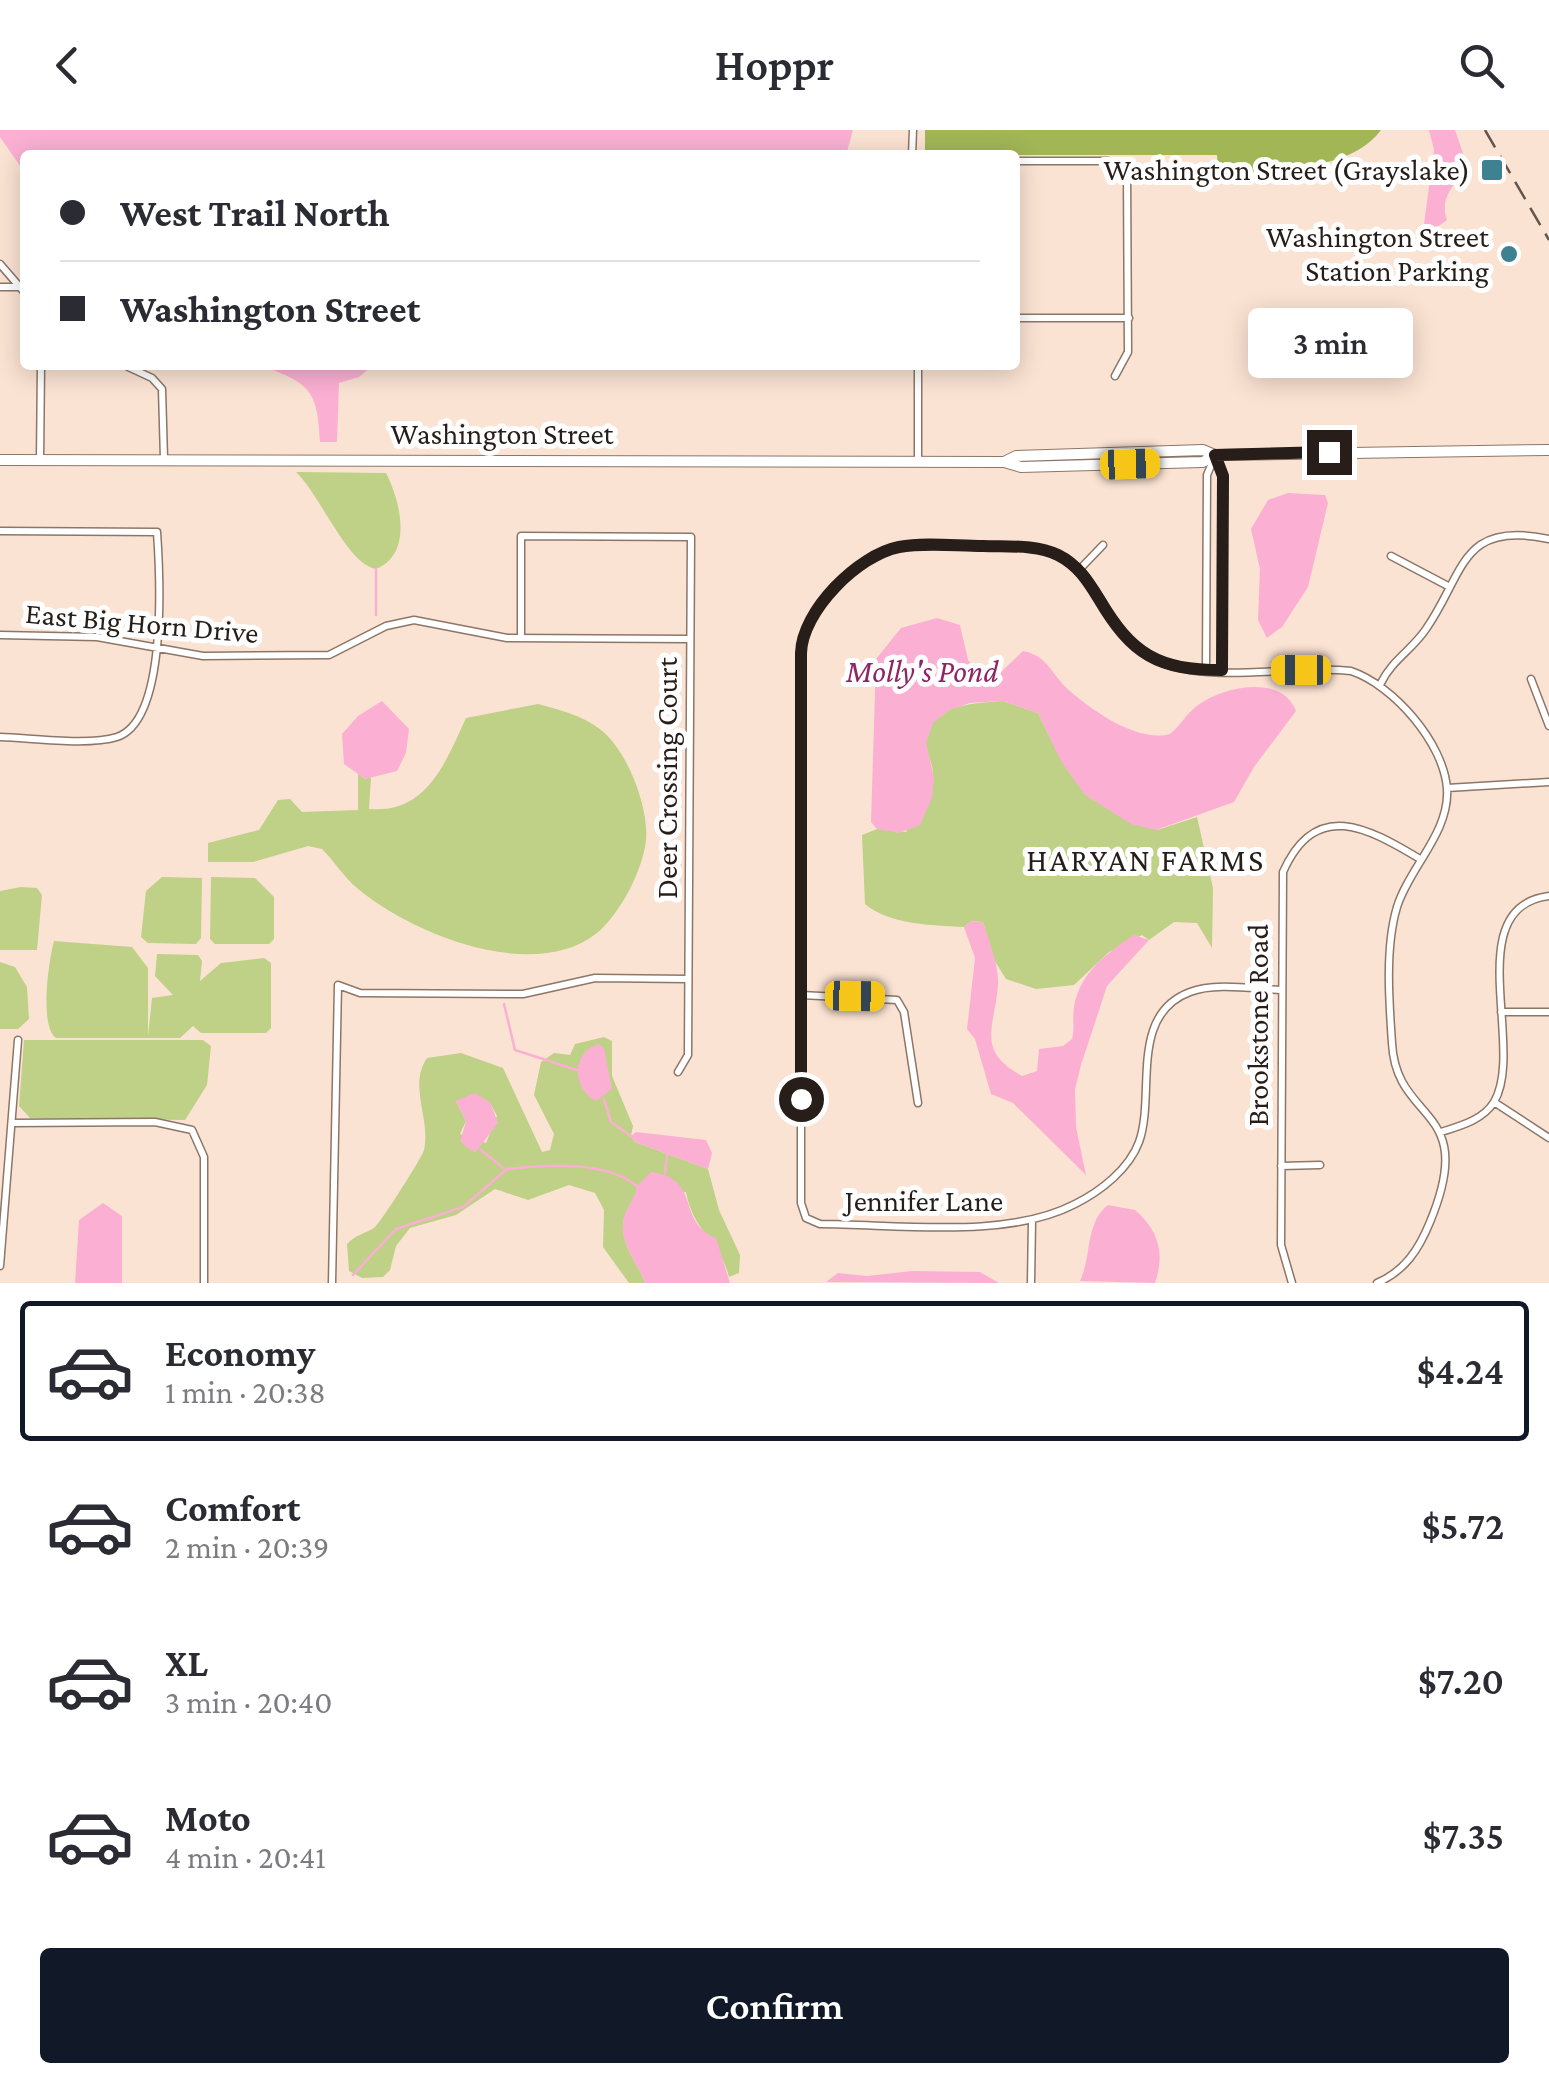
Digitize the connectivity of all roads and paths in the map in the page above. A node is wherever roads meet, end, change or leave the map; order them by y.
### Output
1 (1020, 161) edge
2 (0, 264) edge
3 (20, 288) edge
4 (1020, 318) edge
5 (1129, 318) junction
6 (41, 370) edge
7 (135, 370) edge
8 (918, 370) edge
9 (1115, 376) dead end
10 (1549, 450) edge
11 (1215, 455) junction
12 (164, 458) junction
13 (0, 460) edge
14 (40, 460) junction
15 (918, 461) junction
16 (0, 531) edge
17 (1549, 539) edge
18 (1104, 545) dead end
19 (1391, 556) dead end
20 (1079, 570) junction
21 (1448, 586) junction
22 (0, 634) edge
23 (522, 638) junction
24 (690, 639) junction
25 (156, 649) junction
26 (1214, 670) junction
27 (1530, 679) dead end
28 (1381, 683) junction
29 (1549, 726) edge
30 (0, 737) edge
31 (1549, 782) edge
32 (1447, 788) junction
33 (1420, 859) junction
34 (1549, 896) edge
35 (688, 979) junction
36 (1281, 990) junction
37 (801, 995) junction
38 (1501, 1012) junction
39 (1549, 1012) edge
40 (18, 1040) dead end
41 (678, 1072) dead end
42 (1494, 1102) junction
43 (918, 1103) dead end
44 (12, 1123) junction
45 (1441, 1132) junction
46 (1549, 1138) edge
47 (1320, 1165) dead end
48 (1281, 1166) junction
49 (1032, 1222) junction
50 (0, 1266) edge
51 (204, 1283) edge
52 (332, 1283) edge
53 (1031, 1283) edge
54 (1292, 1283) edge
55 (1377, 1283) edge

1 - 5 street
2 - 3 street
4 - 5 street
5 - 9 street
6 - 14 street
7 - 12 street
8 - 15 street
10 - 11 main road, Washington Street
11 - 15 main road, Washington Street
11 - 26 street
11 - 26 street
12 - 14 main road, Washington Street
12 - 15 main road, Washington Street
13 - 14 main road, Washington Street
16 - 25 street
17 - 21 street
18 - 20 street
19 - 21 street
20 - 26 street
20 - 37 street, Jennifer Lane
21 - 28 street
22 - 25 street, East Big Horn Drive
23 - 24 street, East Big Horn Drive
23 - 24 street, Deer Crossing Court
23 - 25 street, East Big Horn Drive
24 - 35 street, Deer Crossing Court
25 - 30 street
26 - 28 street
27 - 29 street
28 - 32 street
31 - 32 street
32 - 33 street
33 - 36 street, Brookstone Road
33 - 45 street
34 - 38 street
35 - 41 street, Deer Crossing Court
35 - 52 street
36 - 48 street, Brookstone Road
36 - 49 street, Jennifer Lane
37 - 43 street
37 - 49 street, Jennifer Lane
38 - 39 street
38 - 42 street
40 - 44 street
42 - 45 street
42 - 46 street
44 - 50 street
44 - 51 street
45 - 55 street
47 - 48 street
48 - 54 street, Brookstone Road
49 - 53 street

